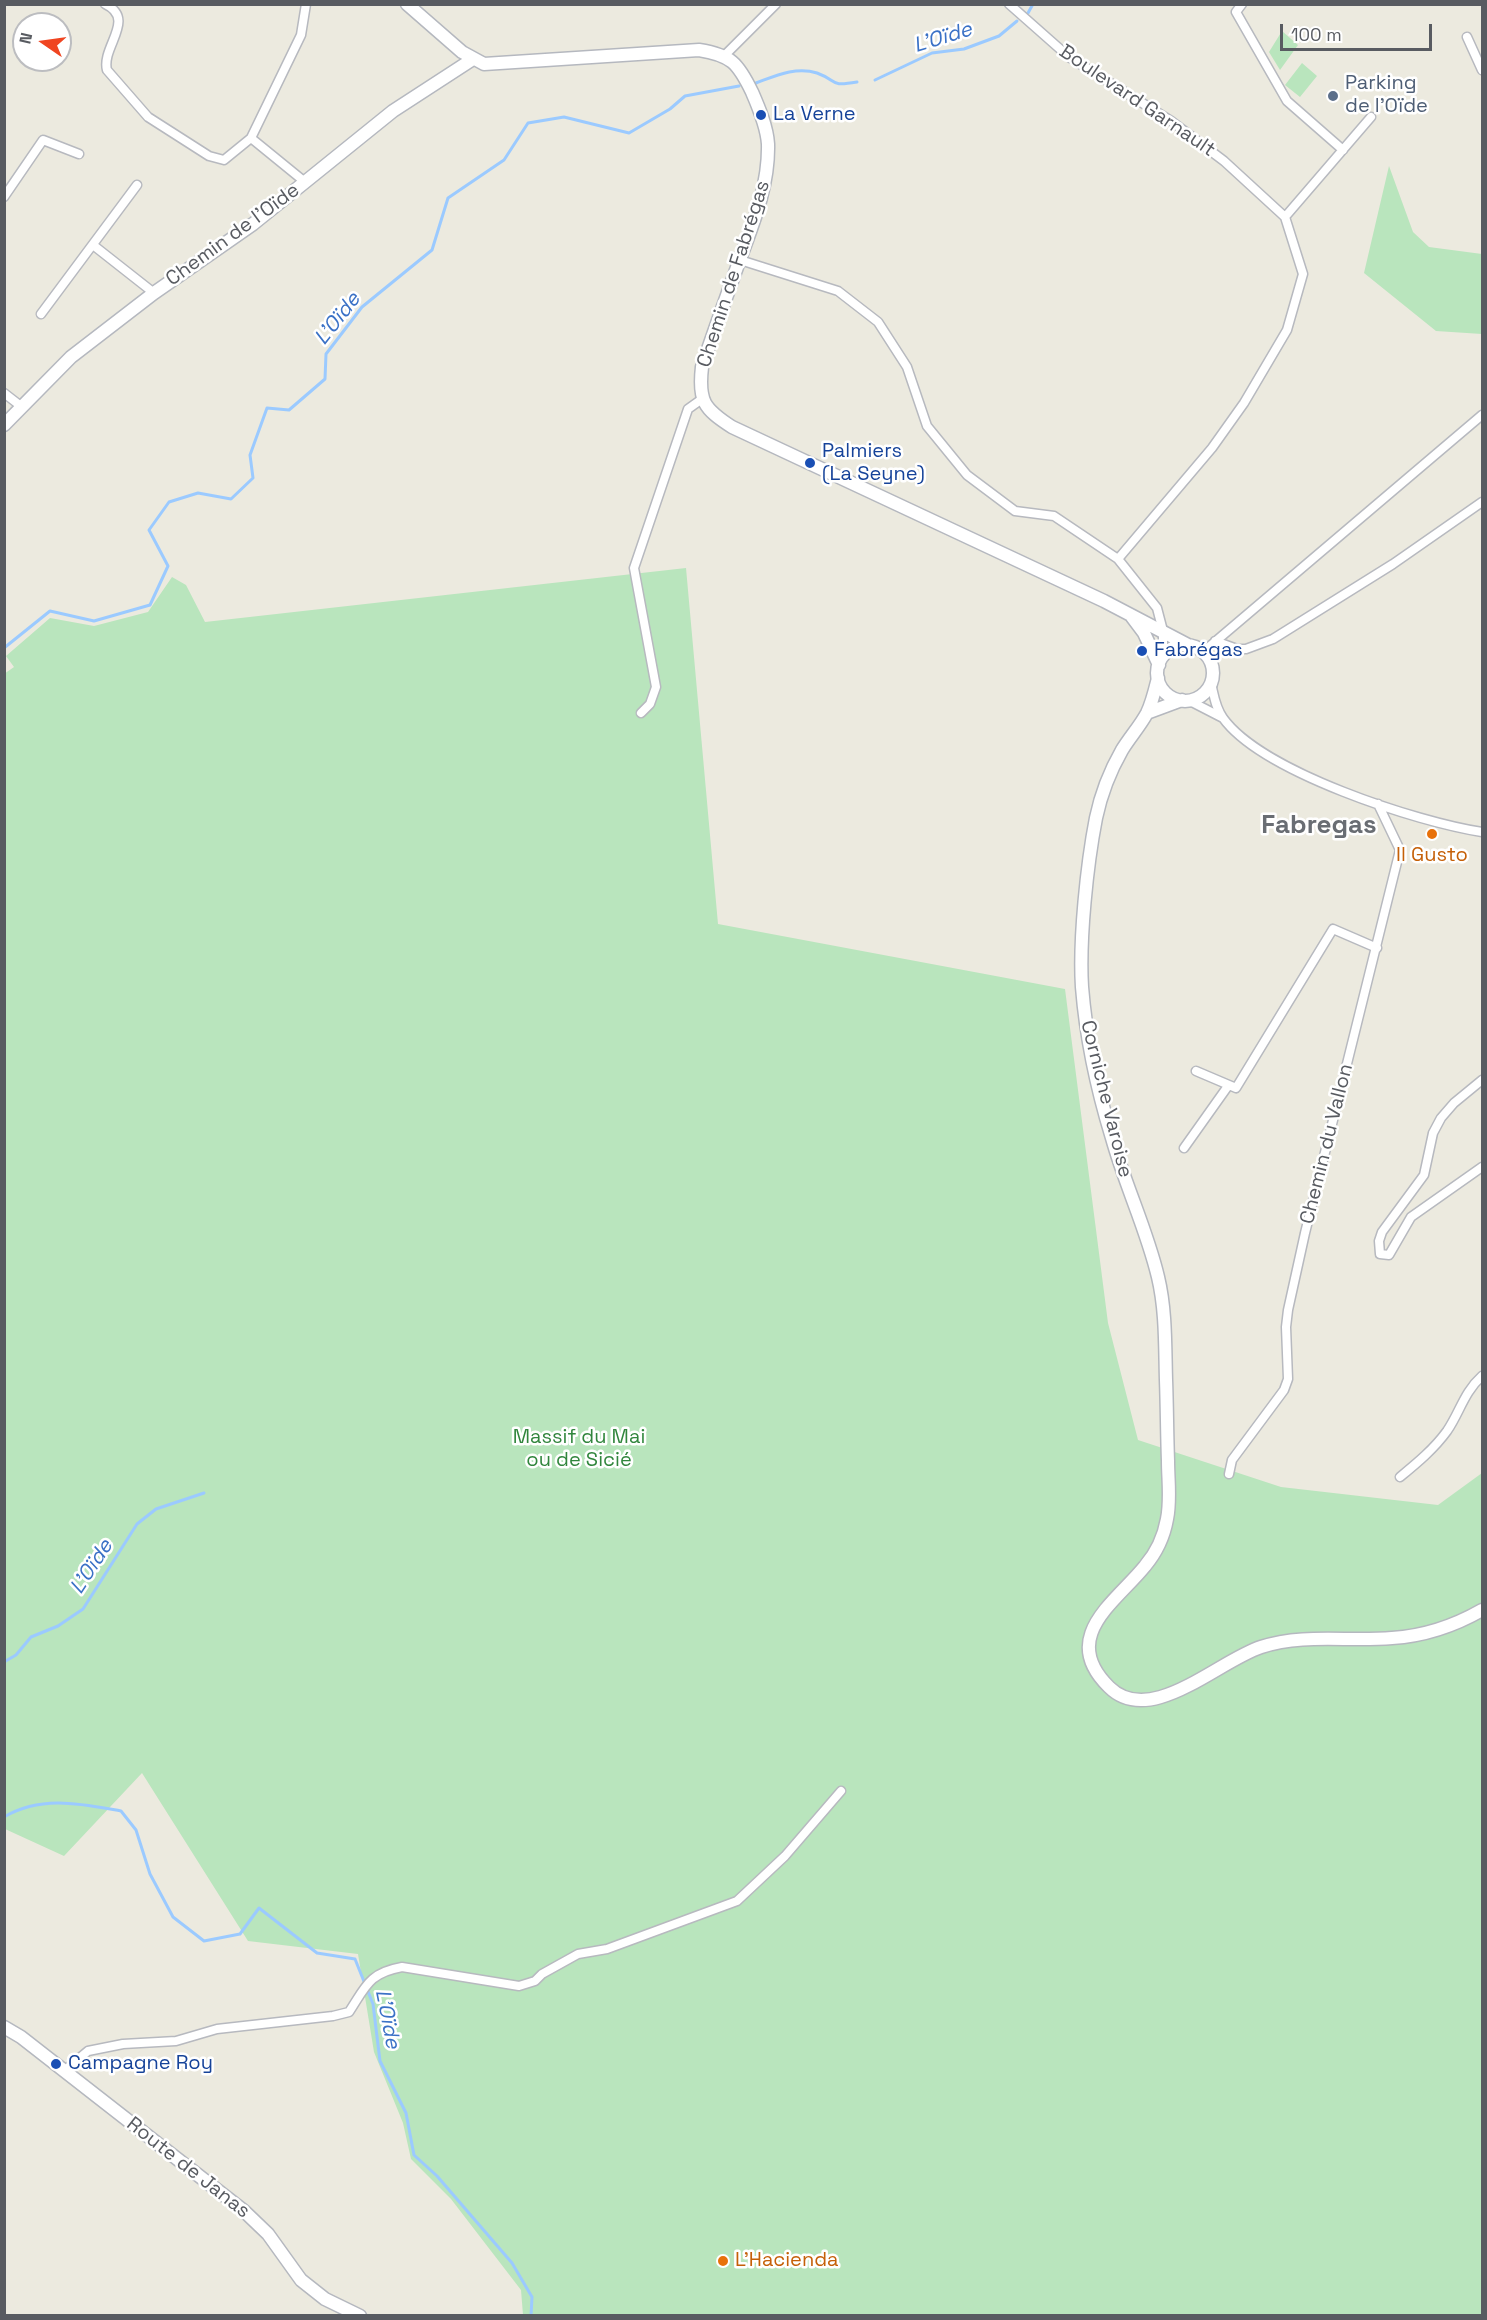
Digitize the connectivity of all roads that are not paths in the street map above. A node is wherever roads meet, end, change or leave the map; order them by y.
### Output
1 (105, 4) edge
2 (306, 4) edge
3 (407, 4) edge
4 (776, 4) edge
5 (1010, 4) edge
6 (1242, 4) edge
7 (1467, 37) dead end
8 (724, 56) junction
9 (473, 59) junction
10 (1482, 70) edge
11 (1371, 117) dead end
12 (250, 138) junction
13 (1343, 150) junction
14 (79, 154) dead end
15 (305, 182) junction
16 (137, 185) dead end
17 (4, 197) edge
18 (1285, 217) junction
19 (93, 245) junction
20 (740, 260) junction
21 (154, 293) junction
22 (41, 314) dead end
23 (4, 393) edge
24 (702, 399) junction
25 (22, 407) junction
26 (1482, 415) edge
27 (4, 425) edge
28 (1482, 502) edge
29 (1118, 559) junction
30 (1130, 614) junction
31 (1164, 631) junction
32 (1215, 641) junction
33 (1188, 645) junction
34 (1203, 652) junction
35 (1160, 667) junction
36 (1211, 683) junction
37 (1185, 700) junction
38 (641, 713) dead end
39 (1147, 713) junction
40 (1223, 718) junction
41 (1378, 804) junction
42 (1482, 832) edge
43 (1377, 948) junction
44 (1196, 1071) dead end
45 (1482, 1080) edge
46 (1228, 1086) junction
47 (1185, 1148) dead end
48 (1482, 1167) edge
49 (1482, 1376) edge
50 (1229, 1474) dead end
51 (1400, 1477) dead end
52 (1482, 1610) edge
53 (841, 1791) dead end
54 (4, 2027) edge
55 (64, 2071) junction
56 (360, 2316) edge

1 - 12 street
2 - 12 street
3 - 9 street
4 - 8 street
5 - 18 street, Boulevard Garnault
6 - 13 street
7 - 10 street
8 - 9 street
8 - 20 street, Chemin de Fabrégas
9 - 15 street, Chemin de l'Oïde
11 - 13 street
12 - 15 street
13 - 18 street
14 - 17 street
15 - 21 street, Chemin de l'Oïde
16 - 19 street
18 - 29 street, Boulevard Garnault
19 - 21 street
19 - 22 street
20 - 24 street, Chemin de Fabrégas
20 - 29 street
21 - 25 street, Chemin de l'Oïde
23 - 25 street
24 - 30 street
24 - 38 street
25 - 27 street, Chemin de l'Oïde
26 - 32 street
28 - 32 street
29 - 31 street
30 - 31 street
30 - 35 street
31 - 33 street
31 - 35 street
32 - 34 street
33 - 34 street
33 - 35 street
34 - 36 street
35 - 37 street
35 - 39 street, Corniche Varoise
36 - 37 street
36 - 40 street
37 - 39 street
37 - 40 street
39 - 52 street, Corniche Varoise
40 - 41 street
41 - 42 street
41 - 43 street, Chemin du Vallon
43 - 46 street
43 - 50 street, Chemin du Vallon
44 - 46 street
45 - 48 street
46 - 47 street
49 - 51 street
53 - 55 street
54 - 55 street, Route de Janas
55 - 56 street, Route de Janas

